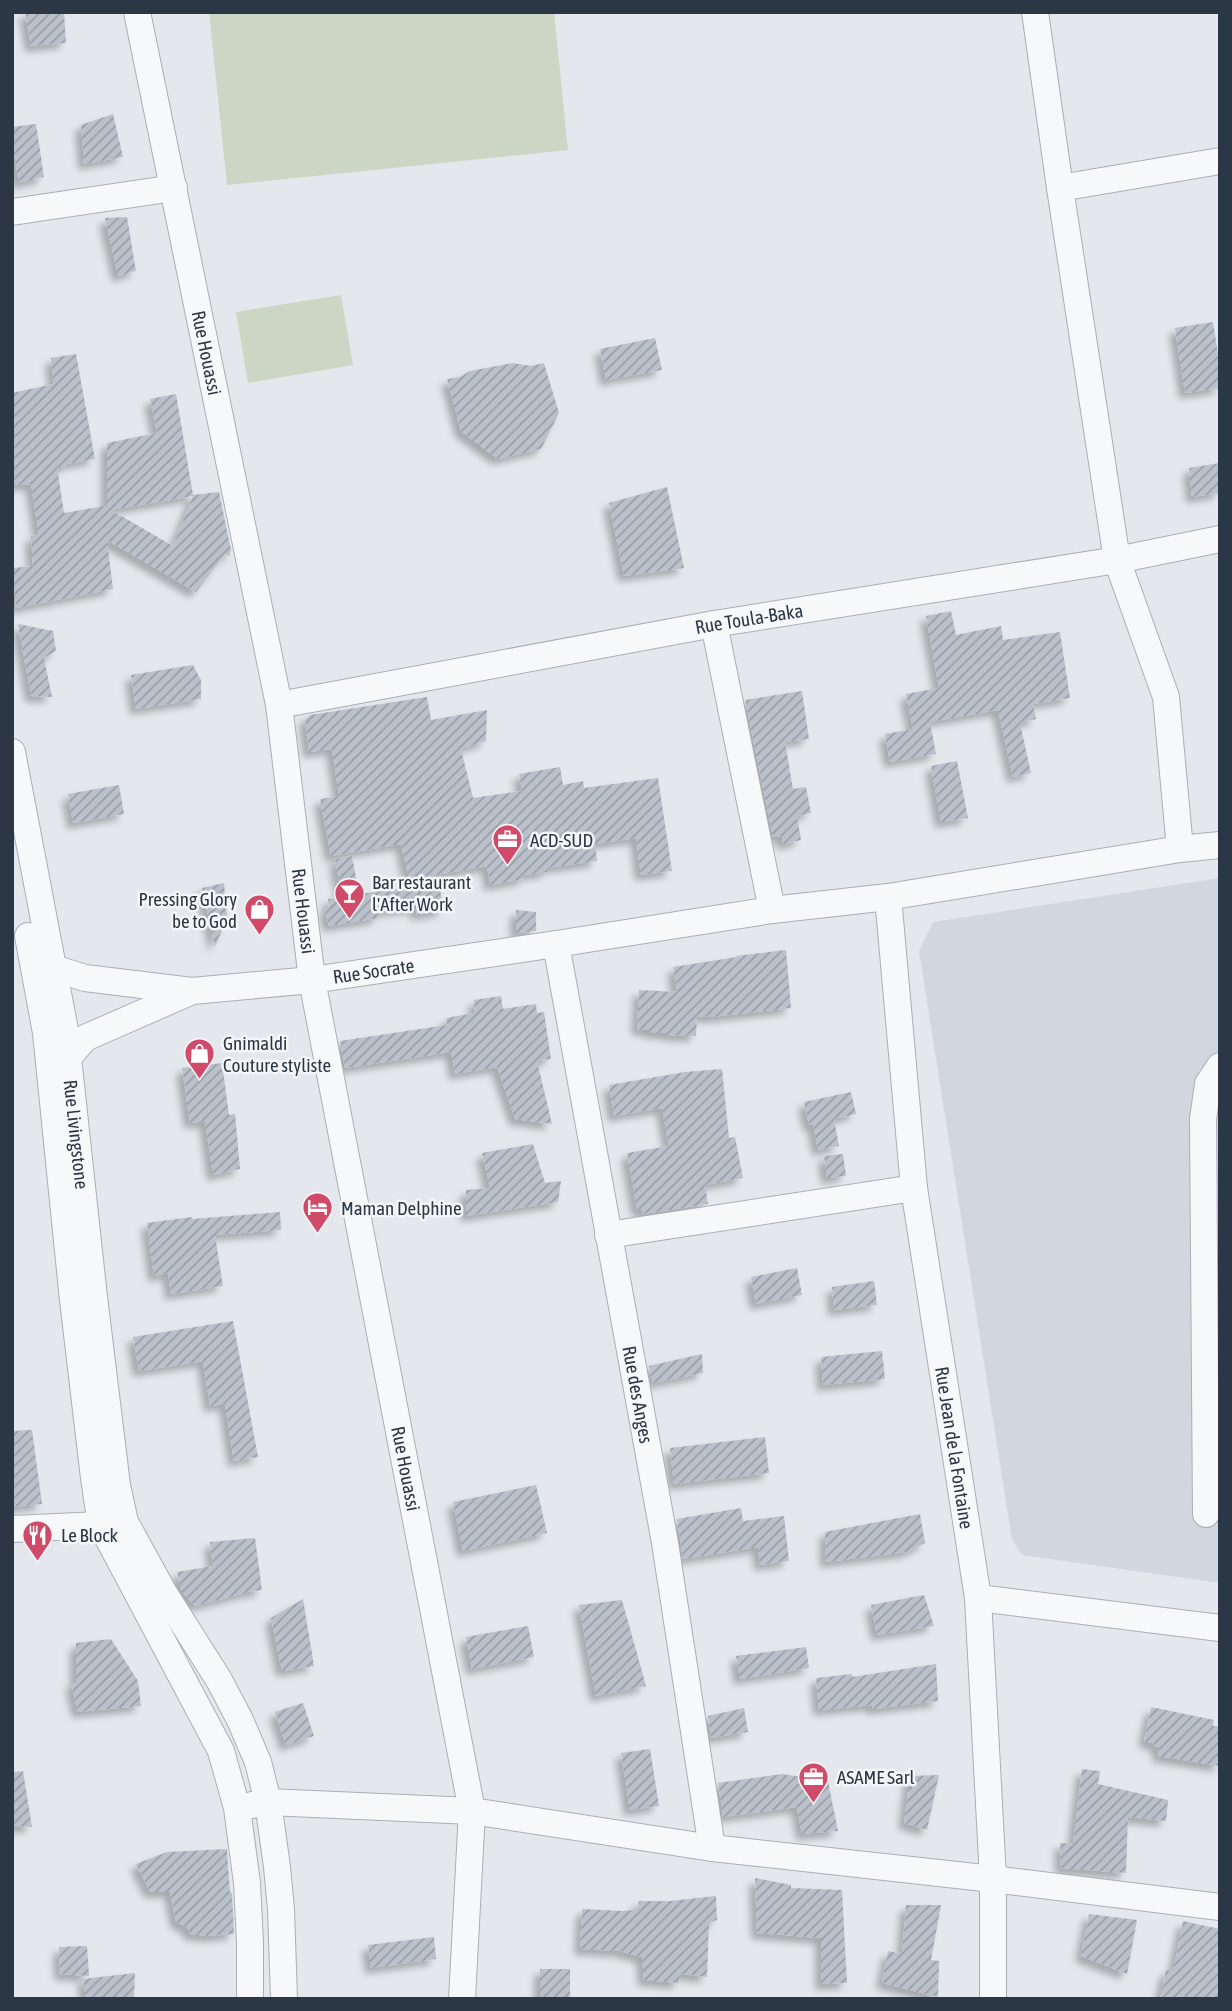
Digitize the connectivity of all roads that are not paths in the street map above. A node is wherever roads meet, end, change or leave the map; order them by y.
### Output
1 (137, 12) edge
2 (1035, 12) edge
3 (1220, 161) edge
4 (174, 188) junction
5 (1060, 188) junction
6 (12, 212) edge
7 (1220, 539) edge
8 (1117, 561) junction
9 (714, 624) junction
10 (279, 705) junction
11 (12, 752) edge
12 (1220, 845) edge
13 (1180, 849) junction
14 (12, 852) edge
15 (888, 897) junction
16 (772, 910) junction
17 (556, 944) junction
18 (53, 968) junction
19 (312, 980) junction
20 (192, 991) junction
21 (56, 1032) junction
22 (68, 1058) junction
23 (1220, 1066) edge
24 (914, 1188) junction
25 (608, 1235) junction
26 (1206, 1514) dead end
27 (113, 1523) junction
28 (12, 1529) edge
29 (978, 1598) junction
30 (1220, 1628) edge
31 (268, 1802) junction
32 (237, 1808) junction
33 (472, 1811) junction
34 (712, 1848) junction
35 (993, 1879) junction
36 (1220, 1907) edge
37 (250, 1999) edge
38 (284, 1999) edge
39 (462, 1999) edge
40 (993, 1999) edge

1 - 4 street, Rue Houassi
2 - 5 street
3 - 5 street
4 - 6 street
4 - 10 street, Rue Houassi
5 - 8 street
7 - 8 street, Rue Toula-Baka
8 - 9 street, Rue Toula-Baka
8 - 13 street
9 - 10 street, Rue Toula-Baka
9 - 16 street
10 - 19 street, Rue Houassi
11 - 18 street, Rue Livingstone
12 - 13 street, Rue Socrate
13 - 15 street, Rue Socrate
14 - 21 street, Rue Livingstone
15 - 16 street, Rue Socrate
15 - 24 street, Rue Jean de la Fontaine
16 - 17 street, Rue Socrate
17 - 19 street, Rue Socrate
17 - 25 street, Rue des Anges
18 - 20 street
18 - 21 street, Rue Livingstone
19 - 20 street, Rue Socrate
19 - 33 street, Rue Houassi
20 - 22 street
21 - 22 street, Rue Livingstone
21 - 27 street, Rue Livingstone
22 - 27 street, Rue Livingstone
23 - 26 street
24 - 25 street
24 - 29 street, Rue Jean de la Fontaine
25 - 34 street, Rue des Anges
27 - 28 street
27 - 31 street
27 - 32 street
29 - 30 street
29 - 35 street, Rue Jean de la Fontaine
31 - 32 street
31 - 33 street
31 - 38 street
32 - 37 street
33 - 34 street
33 - 39 street, Rue Houassi
34 - 35 street
35 - 36 street
35 - 40 street, Rue Jean de la Fontaine

